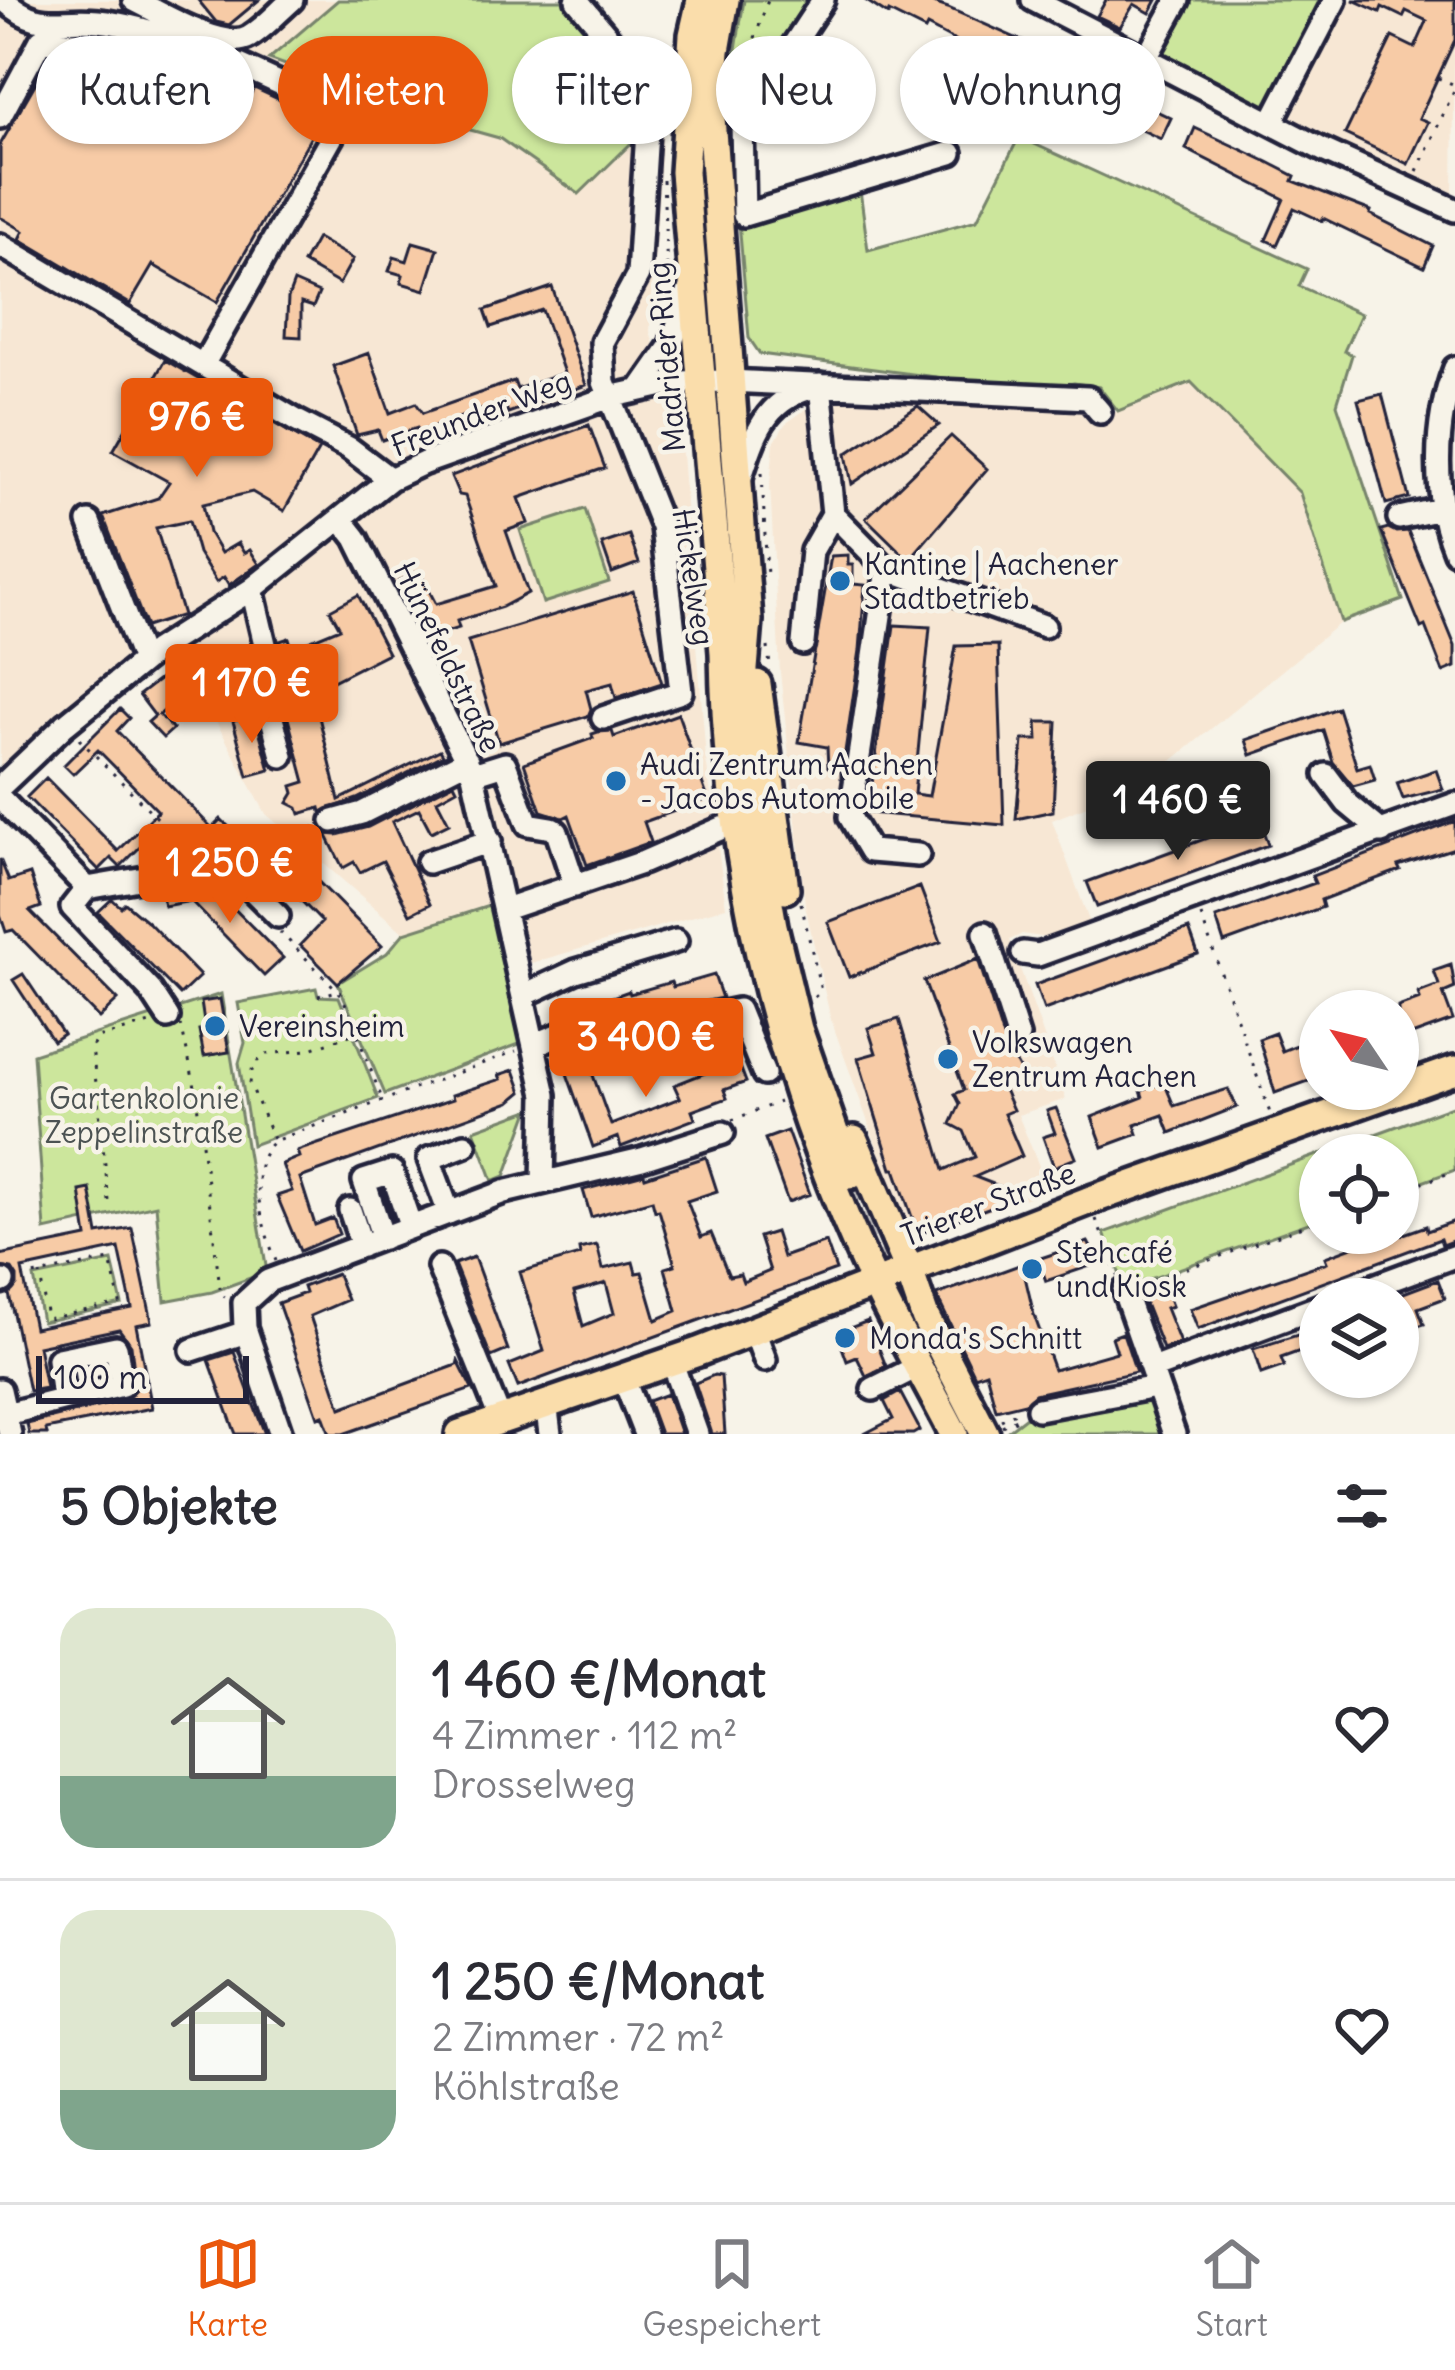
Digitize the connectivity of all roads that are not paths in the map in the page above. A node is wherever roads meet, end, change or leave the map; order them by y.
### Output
1 (4, 0) edge
2 (134, 0) edge
3 (292, 0) edge
4 (577, 0) edge
5 (701, 0) edge
6 (725, 0) edge
7 (823, 0) edge
8 (1033, 0) edge
9 (1091, 0) edge
10 (1178, 0) edge
11 (1335, 0) edge
12 (1078, 23) junction
13 (162, 36) edge
14 (1102, 36) edge
15 (1158, 36) edge
16 (36, 49) edge
17 (1165, 70) edge
18 (254, 74) edge
19 (0, 117) edge
20 (1270, 123) junction
21 (951, 153) dead end
22 (1455, 210) edge
23 (0, 245) edge
24 (692, 280) junction
25 (203, 365) junction
26 (1455, 368) edge
27 (714, 381) junction
28 (820, 385) junction
29 (641, 388) junction
30 (610, 397) junction
31 (1100, 412) dead end
32 (390, 479) junction
33 (737, 490) junction
34 (1445, 508) junction
35 (833, 514) junction
36 (341, 518) junction
37 (1399, 518) dead end
38 (89, 522) dead end
39 (1455, 552) edge
40 (887, 568) junction
41 (252, 589) junction
42 (1043, 626) dead end
43 (757, 630) junction
44 (803, 643) dead end
45 (724, 653) junction
46 (143, 661) junction
47 (741, 706) junction
48 (603, 718) dead end
49 (282, 756) dead end
50 (470, 767) junction
51 (1326, 775) dead end
52 (0, 787) edge
53 (0, 798) edge
54 (1455, 804) edge
55 (333, 821) road end
56 (736, 826) junction
57 (1382, 832) junction
58 (490, 841) junction
59 (917, 855) dead end
60 (428, 862) dead end
61 (575, 886) junction
62 (87, 888) junction
63 (506, 909) junction
64 (278, 916) road end
65 (985, 933) dead end
66 (676, 941) dead end
67 (1023, 952) dead end
68 (524, 995) junction
69 (168, 1017) road end
70 (1018, 1036) dead end
71 (534, 1045) junction
72 (1455, 1070) edge
73 (764, 1074) dead end
74 (723, 1132) road end
75 (465, 1144) dead end
76 (848, 1174) tunnel mouth
77 (543, 1182) junction
78 (350, 1210) dead end
79 (449, 1213) junction
80 (411, 1227) junction
81 (373, 1242) junction
82 (1455, 1256) edge
83 (439, 1267) dead end
84 (909, 1270) junction
85 (1396, 1278) edge
86 (875, 1283) junction
87 (1124, 1292) road end
88 (1299, 1315) edge
89 (246, 1330) junction
90 (754, 1330) junction
91 (192, 1350) dead end
92 (671, 1360) junction
93 (765, 1360) dead end
94 (917, 1367) junction
95 (622, 1377) junction
96 (1154, 1378) junction
97 (873, 1389) dead end
98 (0, 1390) edge
99 (63, 1398) dead end
100 (546, 1402) junction
101 (1038, 1409) road end
102 (500, 1418) junction
103 (8, 1424) edge
104 (967, 1429) edge
105 (281, 1434) edge
106 (463, 1434) edge
107 (550, 1434) edge
108 (645, 1434) edge
109 (698, 1434) edge
110 (1174, 1434) edge

1 - 13 street
2 - 3 street
4 - 30 street
5 - 24 main road, Madrider Ring
6 - 27 main road, Madrider Ring
7 - 21 street
8 - 12 street
9 - 12 street
10 - 15 street
11 - 20 street
12 - 14 street
16 - 19 street
17 - 20 street
18 - 25 street
20 - 22 street
23 - 25 street
24 - 27 main road, Madrider Ring
24 - 29 street
25 - 32 street
26 - 34 street
27 - 28 street, Freunder Weg
27 - 29 street, Freunder Weg
27 - 33 main road, Madrider Ring
27 - 45 main road, Madrider Ring
28 - 31 street, Freunder Weg
28 - 33 street
28 - 35 street
29 - 30 street, Freunder Weg
30 - 32 street, Freunder Weg
30 - 48 street, Hickelweg
32 - 36 street, Freunder Weg
33 - 43 main road, Madrider Ring
34 - 37 street
34 - 39 street
35 - 40 street
35 - 44 street
36 - 41 street, Freunder Weg
36 - 50 street, Hünefeldstraße
38 - 46 street
40 - 42 street
40 - 59 street
41 - 46 street, Freunder Weg
41 - 49 street
43 - 47 main road, Madrider Ring
43 - 84 main road
45 - 47 main road, Madrider Ring
45 - 56 main road
46 - 52 street, Freunder Weg
47 - 76 main road, Madrider Ring
50 - 55 street
50 - 58 street, Hünefeldstraße
50 - 61 street
51 - 57 street
53 - 62 street
54 - 57 street
56 - 61 street
56 - 86 main road
57 - 67 street
58 - 60 street
58 - 63 street, Hünefeldstraße
61 - 63 street
62 - 64 street
62 - 69 street
63 - 68 street, Hünefeldstraße
65 - 70 street
66 - 68 street
68 - 71 street, Hünefeldstraße
71 - 73 street
71 - 77 street, Hünefeldstraße
72 - 84 main road, Trierer Straße
74 - 77 street
75 - 79 street
77 - 79 street
78 - 81 street
79 - 80 street
80 - 81 street
80 - 81 street
81 - 89 street
82 - 85 street
83 - 102 street
84 - 86 main road, Trierer Straße
84 - 104 main road
86 - 90 main road, Trierer Straße
86 - 94 main road
87 - 96 street
88 - 96 street
89 - 91 street
89 - 105 street
90 - 92 main road, Trierer Straße
90 - 93 street
92 - 95 main road, Trierer Straße
92 - 109 street
94 - 97 street
94 - 104 main road
95 - 100 main road, Trierer Straße
95 - 108 street
96 - 101 street
96 - 110 street
98 - 103 street
99 - 103 street
100 - 102 main road, Trierer Straße
100 - 107 street
102 - 106 main road, Trierer Straße

